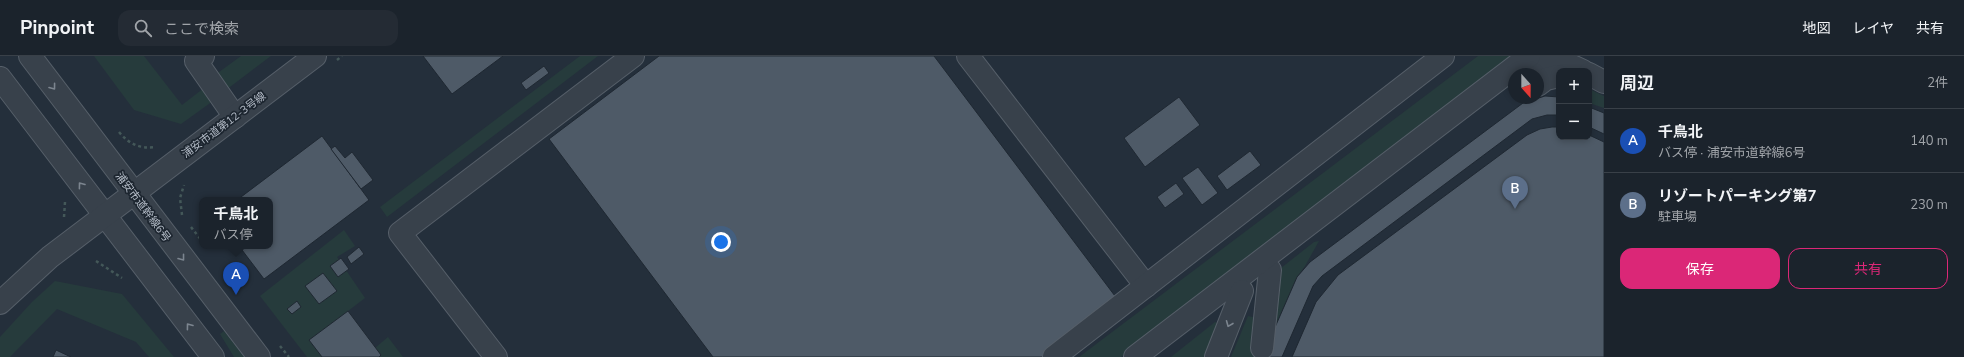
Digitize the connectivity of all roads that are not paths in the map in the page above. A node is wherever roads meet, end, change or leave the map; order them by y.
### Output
1 (30, 56) edge
2 (203, 56) edge
3 (315, 56) edge
4 (633, 56) edge
5 (968, 56) edge
6 (1443, 56) edge
7 (1529, 56) edge
8 (1546, 56) edge
9 (1531, 68) edge
10 (1534, 68) edge
11 (1577, 68) edge
12 (1592, 76) edge
13 (1556, 77) edge
14 (0, 78) edge
15 (1544, 80) edge
16 (1592, 80) edge
17 (1604, 82) edge
18 (1508, 86) edge
19 (235, 117) junction
20 (133, 194) junction
21 (104, 216) junction
22 (1270, 270) junction
23 (1146, 286) junction
24 (1242, 291) junction
25 (0, 303) edge
26 (1262, 348) dead end
27 (213, 357) edge
28 (259, 357) edge
29 (496, 357) edge
30 (1054, 357) edge
31 (1135, 357) edge
32 (1156, 357) edge
33 (1216, 357) edge

1 -> 20 street, 浦安市道幹線6号
2 - 19 street
3 - 19 street, 浦安市道第12-3号線
4 - 29 street
5 - 23 street
6 - 23 street
7 - 31 street
8 - 9 street
10 - 11 street
12 - 17 street
13 - 15 street
21 -> 14 street
16 - 17 street
18 - 22 street
19 - 20 street, 浦安市道第12-3号線
20 - 21 street, 浦安市道第12-3号線
20 -> 28 street, 浦安市道幹線6号
21 - 25 street, 浦安市道第12-3号線
27 -> 21 street
22 - 24 street
22 - 26 street
23 - 30 street
24 - 32 street
24 -> 33 street

